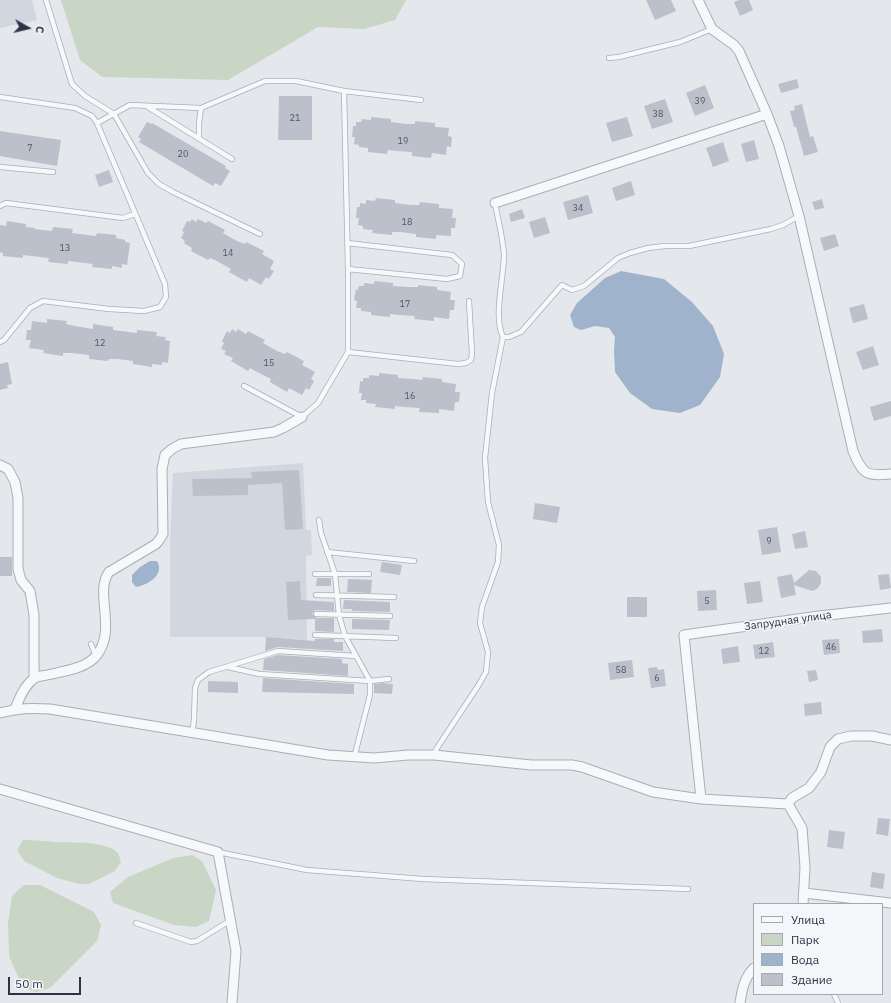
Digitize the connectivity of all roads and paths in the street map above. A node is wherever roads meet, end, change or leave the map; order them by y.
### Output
1 (46, 0) edge
2 (698, 0) edge
3 (712, 29) junction
4 (609, 58) dead end
5 (344, 91) junction
6 (0, 97) edge
7 (421, 100) dead end
8 (147, 106) junction
9 (201, 108) junction
10 (114, 114) junction
11 (767, 114) junction
12 (97, 123) junction
13 (199, 139) junction
14 (232, 158) dead end
15 (0, 166) edge
16 (53, 172) dead end
17 (495, 203) joint
18 (0, 206) edge
19 (136, 214) junction
20 (799, 216) junction
21 (260, 234) dead end
22 (347, 243) junction
23 (348, 269) junction
24 (469, 301) dead end
25 (503, 337) junction
26 (0, 342) edge
27 (348, 352) junction
28 (244, 386) dead end
29 (302, 417) junction
30 (0, 465) edge
31 (891, 474) edge
32 (319, 520) dead end
33 (327, 552) junction
34 (414, 560) dead end
35 (315, 574) dead end
36 (336, 574) junction
37 (369, 574) dead end
38 (316, 596) dead end
39 (337, 596) junction
40 (394, 597) dead end
41 (891, 608) edge
42 (316, 614) dead end
43 (339, 615) junction
44 (390, 616) dead end
45 (315, 635) dead end
46 (345, 636) junction
47 (396, 638) dead end
48 (91, 644) dead end
49 (96, 656) junction
50 (356, 656) junction
51 (227, 667) junction
52 (34, 678) junction
53 (389, 679) dead end
54 (370, 681) junction
55 (15, 709) junction
56 (0, 713) edge
57 (192, 734) junction
58 (891, 740) edge
59 (434, 755) junction
60 (354, 758) junction
61 (0, 789) edge
62 (701, 799) junction
63 (788, 804) junction
64 (218, 852) junction
65 (688, 889) dead end
66 (804, 893) junction
67 (803, 903) edge
68 (891, 903) edge
69 (231, 920) junction
70 (136, 923) dead end
71 (753, 969) edge
72 (232, 1003) edge
73 (740, 1003) edge

1 - 10 lane
2 - 3 street
3 - 4 lane
3 - 11 street
5 - 7 lane
5 - 9 lane
5 - 22 lane
6 - 12 lane
8 - 9 lane
8 - 10 lane
8 - 13 lane
9 - 13 lane
10 - 12 lane
10 - 21 lane
11 - 17 street
11 - 20 street
12 - 19 lane
13 - 14 lane
15 - 16 lane
17 - 25 lane
18 - 19 lane
19 - 26 lane
20 - 25 lane
20 - 31 street
22 - 23 lane
22 - 23 lane
23 - 27 lane
24 - 27 lane
25 - 59 lane
27 - 29 lane
28 - 29 lane
29 - 49 street
30 - 52 street
32 - 33 lane
33 - 34 lane
33 - 36 lane
35 - 36 lane
36 - 37 lane
36 - 39 lane
38 - 39 lane
39 - 40 lane
39 - 43 lane
41 - 62 street, Запрудная улица
42 - 43 lane
43 - 44 lane
43 - 46 lane
45 - 46 lane
46 - 47 lane
46 - 50 lane
48 - 49 lane
49 - 52 street
50 - 51 lane
50 - 54 lane
51 - 54 lane
51 - 57 lane
52 - 55 street
53 - 54 lane
54 - 60 lane
55 - 56 street
55 - 57 street
57 - 60 street
58 - 63 street
59 - 60 street
59 - 62 street
61 - 64 street
62 - 63 street
63 - 66 street
64 - 65 lane
64 - 69 street
66 - 67 street
66 - 68 street
69 - 70 lane
69 - 72 street
71 - 73 street

